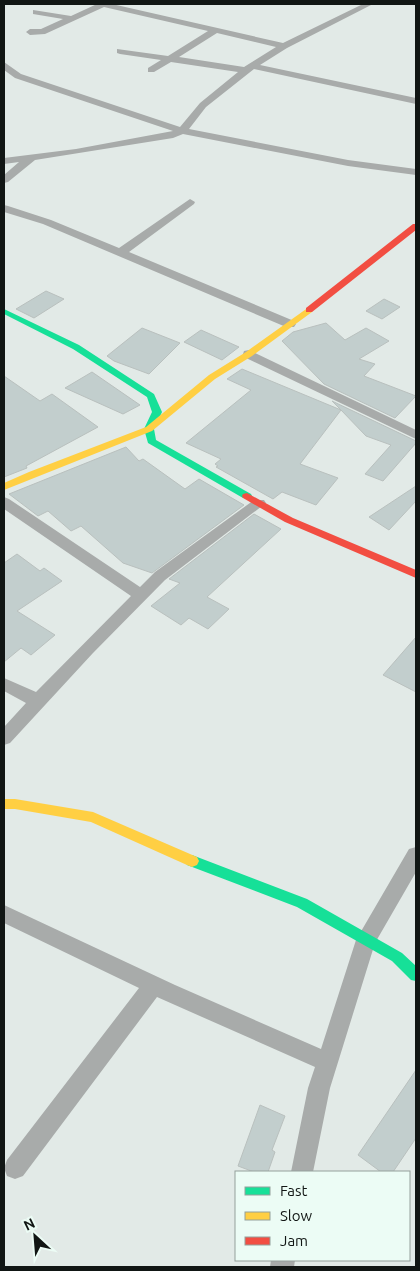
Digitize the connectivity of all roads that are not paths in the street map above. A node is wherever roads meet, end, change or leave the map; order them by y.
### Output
1 (103, 4) edge
2 (370, 4) edge
3 (36, 12) dead end
4 (70, 18) junction
5 (30, 32) dead end
6 (215, 32) junction
7 (284, 46) junction
8 (120, 51) dead end
9 (168, 59) junction
10 (4, 64) edge
11 (249, 68) junction
12 (151, 70) dead end
13 (416, 101) edge
14 (182, 131) junction
15 (31, 158) junction
16 (4, 161) edge
17 (416, 172) edge
18 (4, 180) edge
19 (190, 202) dead end
20 (4, 208) edge
21 (416, 226) edge
22 (120, 253) junction
23 (4, 311) edge
24 (290, 324) junction
25 (249, 354) junction
26 (149, 430) junction
27 (415, 432) edge
28 (4, 487) edge
29 (4, 502) edge
30 (259, 503) junction
31 (416, 574) edge
32 (141, 595) junction
33 (4, 684) edge
34 (38, 701) junction
35 (4, 738) edge
36 (4, 804) edge
37 (416, 855) edge
38 (4, 914) edge
39 (366, 940) junction
40 (416, 975) edge
41 (154, 985) junction
42 (327, 1062) junction
43 (15, 1168) dead end
44 (302, 1171) edge

1 - 4 street
1 - 6 street
2 - 7 street
3 - 4 street
4 - 5 street
6 - 7 street
6 - 9 street
7 - 11 street
8 - 9 street
9 - 11 street
9 - 12 street
10 - 14 street
11 - 13 street
11 - 14 street
14 - 15 street
14 - 17 street
15 - 16 street
15 - 18 street
19 - 22 street
20 - 22 street
21 - 24 street
22 - 24 street
23 - 26 street
24 - 25 street
25 - 26 street
25 - 27 street
26 - 28 street
26 - 30 street
29 - 32 street
30 - 31 street
30 - 32 street
32 - 34 street
33 - 34 street
34 - 35 street
36 - 39 street
37 - 39 street
38 - 41 street
39 - 40 street
39 - 42 street
41 - 42 street
41 - 43 street
42 - 44 street

